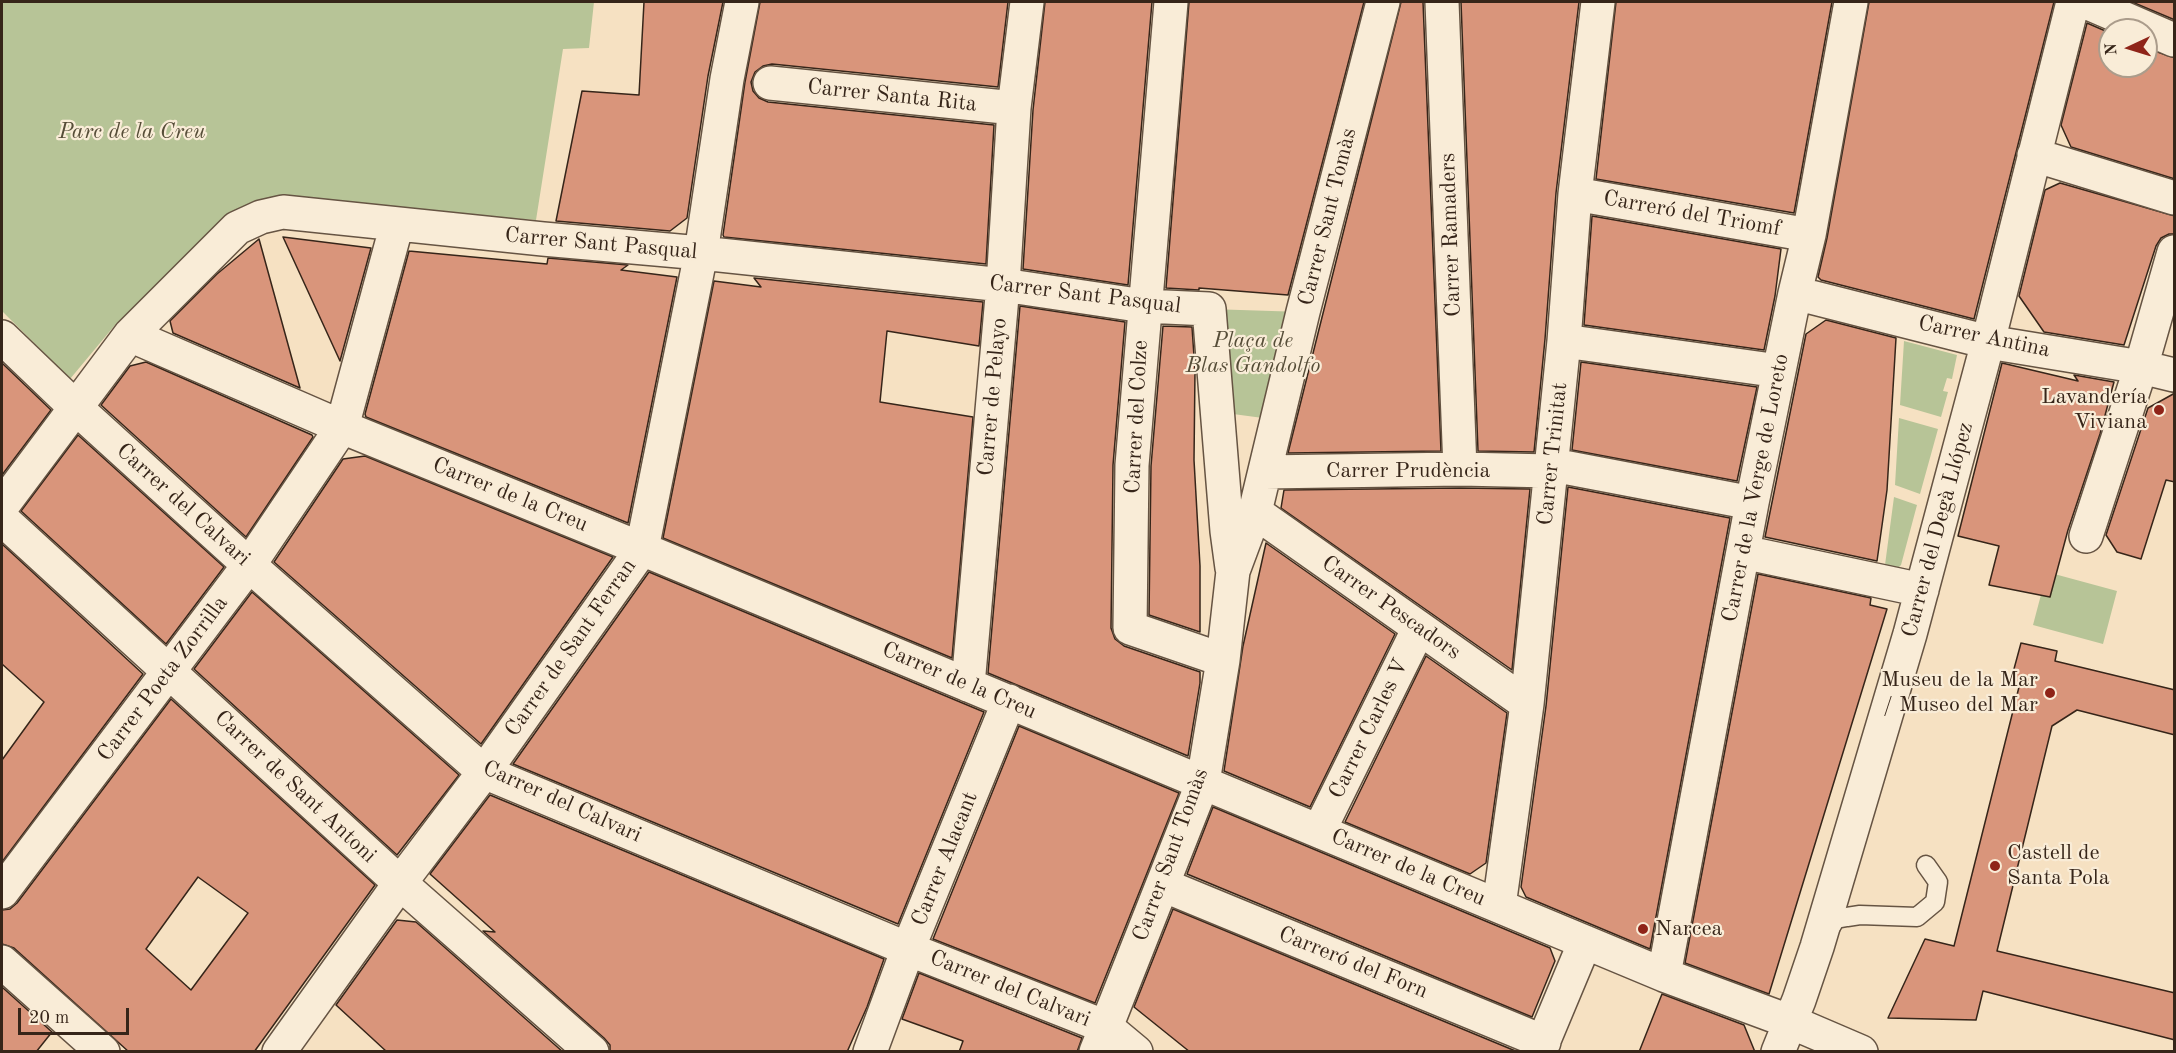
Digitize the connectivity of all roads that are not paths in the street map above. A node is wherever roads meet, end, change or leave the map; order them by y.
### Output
1 (742, 2) edge
2 (1027, 2) edge
3 (1171, 2) edge
4 (1383, 2) edge
5 (1442, 2) edge
6 (1598, 2) edge
7 (1851, 2) edge
8 (2073, 2) edge
9 (2086, 2) edge
10 (2175, 40) edge
11 (770, 84) dead end
12 (1014, 108) junction
13 (2034, 155) junction
14 (1575, 194) junction
15 (2175, 198) edge
16 (397, 224) junction
17 (1809, 235) junction
18 (2175, 252) edge
19 (701, 253) junction
20 (1003, 285) junction
21 (1795, 293) junction
22 (1144, 306) junction
23 (1209, 309) joint
24 (130, 335) junction
25 (2, 337) edge
26 (1564, 341) junction
27 (1988, 342) junction
28 (2141, 367) junction
29 (1779, 371) junction
30 (2175, 375) edge
31 (75, 407) junction
32 (342, 427) junction
33 (1552, 468) junction
34 (1460, 469) junction
35 (1265, 472) junction
36 (1752, 503) junction
37 (2, 506) edge
38 (1255, 512) junction
39 (2, 519) edge
40 (2086, 536) dead end
41 (642, 549) junction
42 (1743, 552) junction
43 (249, 565) junction
44 (1233, 571) junction
45 (1922, 590) junction
46 (1419, 628) junction
47 (1222, 660) junction
48 (170, 672) junction
49 (968, 685) junction
50 (1009, 701) junction
51 (1527, 704) junction
52 (484, 772) junction
53 (1203, 782) junction
54 (1319, 831) junction
55 (1926, 866) dead end
56 (400, 883) junction
57 (1163, 885) junction
58 (2, 892) edge
59 (1499, 906) junction
60 (1585, 942) junction
61 (1817, 947) junction
62 (908, 949) junction
63 (2, 962) edge
64 (1664, 975) junction
65 (1785, 1037) edge
66 (1101, 1039) edge
67 (1541, 1047) edge
68 (103, 1052) edge
69 (279, 1052) edge
70 (592, 1052) edge
71 (870, 1052) edge
72 (1136, 1052) edge
73 (1861, 1052) edge

1 - 19 street, Carrer de Sant Ferran
2 - 12 street, Carrer de Pelayo
3 - 22 street, Carrer del Colze
4 - 35 street, Carrer Sant Tomàs
5 - 34 street, Carrer Ramaders
6 - 14 street, Carrer Trinitat
7 - 17 street, Carrer de la Verge de Loreto
8 - 13 street, Carrer del Degà Llópez
9 - 10 street
11 - 12 street, Carrer Santa Rita
12 - 20 street, Carrer de Pelayo
13 - 15 street
13 - 27 street, Carrer del Degà Llópez
14 - 17 street, Carreró del Triomf
14 - 26 street, Carrer Trinitat
16 - 19 street, Carrer Sant Pasqual
16 - 24 street, Carrer Sant Pasqual
16 - 32 street, Carrer Poeta Zorrilla
17 - 21 street, Carrer de la Verge de Loreto
18 - 28 street
19 - 20 street, Carrer Sant Pasqual
19 - 41 street, Carrer de Sant Ferran
20 - 22 street, Carrer Sant Pasqual
20 - 49 street, Carrer de Pelayo
21 - 27 street, Carrer Antina
21 - 29 street, Carrer de la Verge de Loreto
22 - 23 street, Carrer Sant Pasqual
22 - 47 street, Carrer del Colze
23 - 44 street, Carrer Sant Tomàs
24 - 31 street, Carrer Sant Pasqual
24 - 32 street, Carrer de la Creu
25 - 31 street, Carrer del Calvari
26 - 29 street
26 - 33 street, Carrer Trinitat
27 - 28 street, Carrer Antina
27 - 45 street, Carrer del Degà Llópez
28 - 30 street, Carrer Antina
28 - 40 street
29 - 36 street, Carrer de la Verge de Loreto
31 - 37 street, Carrer Sant Pasqual
31 - 43 street, Carrer del Calvari
32 - 41 street, Carrer de la Creu
32 - 43 street, Carrer Poeta Zorrilla
33 - 34 street, Carrer Prudència
33 - 36 street, Carrer Prudència
33 - 51 street, Carrer Trinitat
34 - 35 street, Carrer Prudència
35 - 38 street, Carrer Sant Tomàs
36 - 42 street, Carrer de la Verge de Loreto
38 - 44 street, Carrer Sant Tomàs
38 - 46 street, Carrer Pescadors
39 - 48 street, Carrer de Sant Antoni
41 - 49 street, Carrer de la Creu
41 - 52 street, Carrer de Sant Ferran
42 - 45 street
42 - 64 street, Carrer de la Verge de Loreto
43 - 48 street, Carrer Poeta Zorrilla
43 - 52 street, Carrer del Calvari
44 - 47 street, Carrer Sant Tomàs
45 - 61 street, Carrer del Degà Llópez
46 - 51 street, Carrer Pescadors
46 - 54 street, Carrer Carles V
47 - 53 street, Carrer Sant Tomàs
48 - 56 street, Carrer de Sant Antoni
48 - 58 street, Carrer Poeta Zorrilla
49 - 50 street, Carrer de la Creu
50 - 53 street, Carrer de la Creu
50 - 62 street, Carrer Alacant
51 - 59 street, Carrer Trinitat
52 - 56 street, Carrer de Sant Ferran
52 - 62 street, Carrer del Calvari
53 - 54 street, Carrer de la Creu
53 - 57 street, Carrer Sant Tomàs
54 - 59 street, Carrer de la Creu
55 - 61 lane
56 - 69 street, Carrer de Sant Ferran
56 - 70 street, Carrer de Sant Antoni
57 - 66 street, Carrer Sant Tomàs
57 - 67 street, Carreró del Forn
59 - 60 street, Carrer de la Creu
60 - 64 street, Carrer de la Creu
60 - 67 street
61 - 65 street, Carrer del Degà Llópez
62 - 66 street, Carrer del Calvari
62 - 71 street, Carrer Alacant
63 - 68 street
64 - 65 street, Carrer de la Creu
65 - 73 street, Carrer de la Creu
66 - 72 street, Carrer del Calvari

